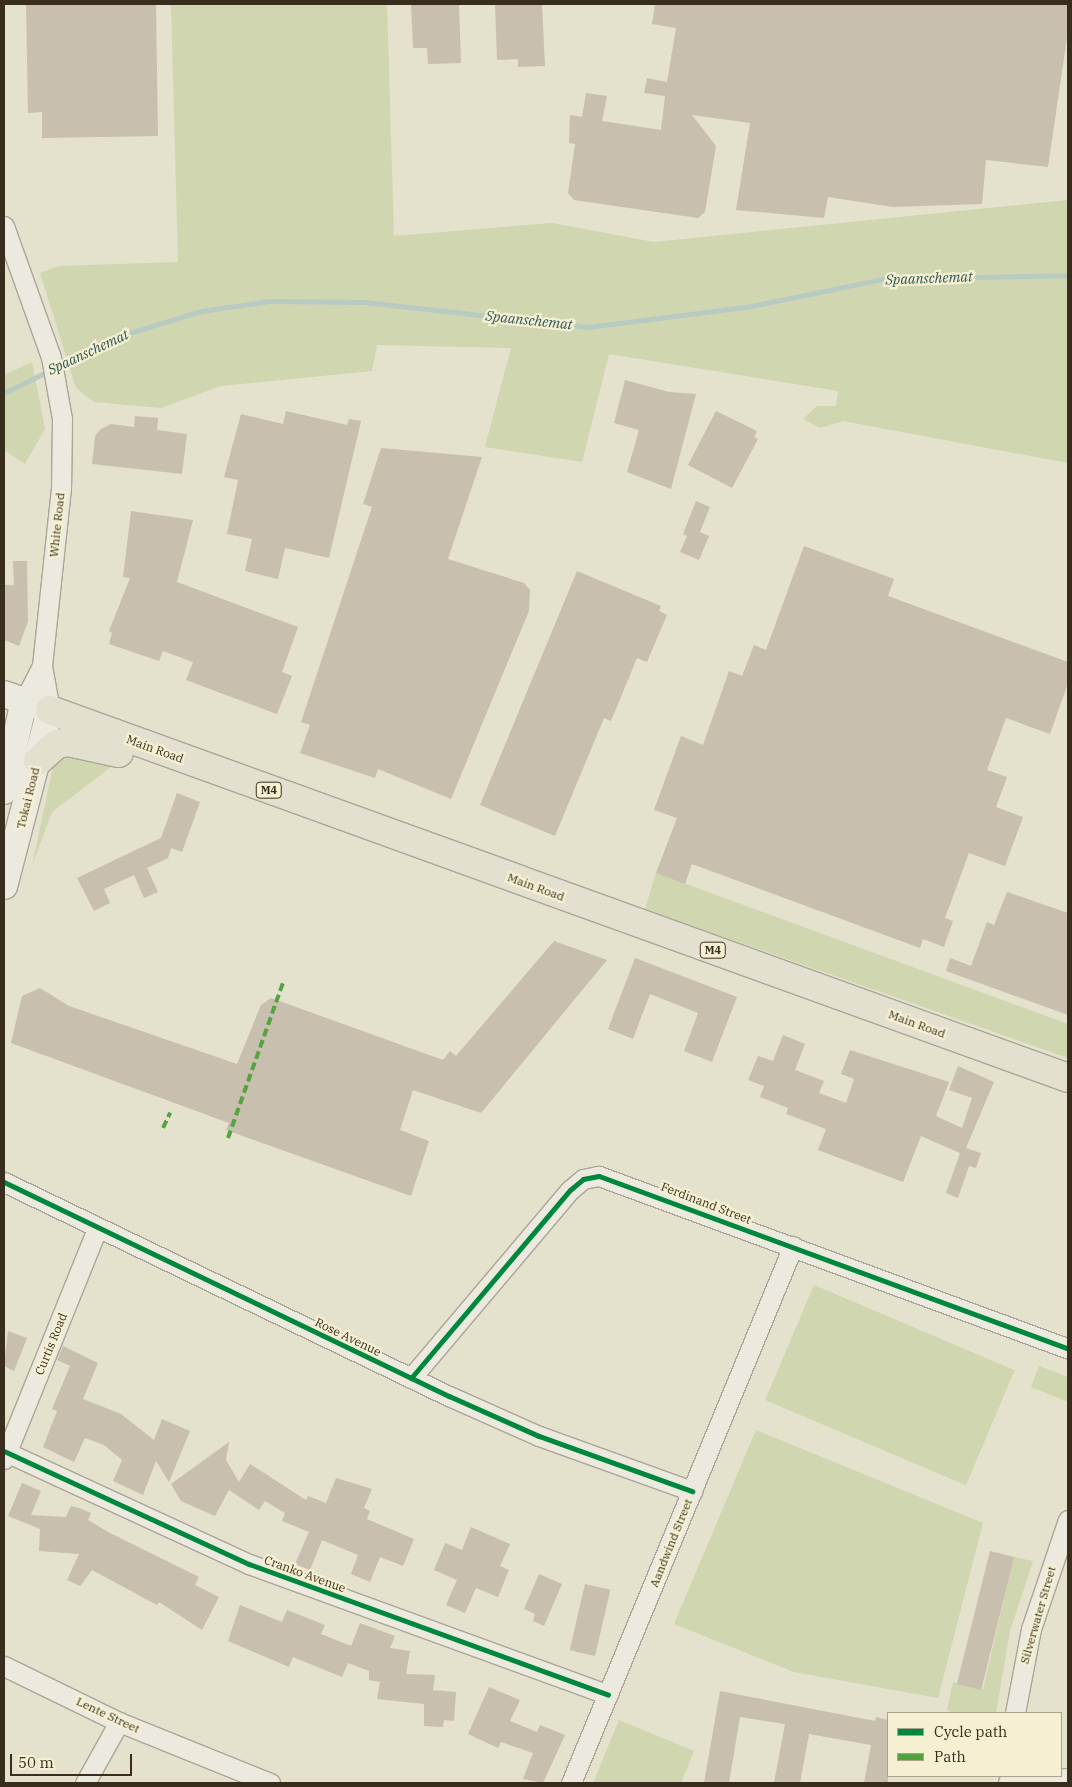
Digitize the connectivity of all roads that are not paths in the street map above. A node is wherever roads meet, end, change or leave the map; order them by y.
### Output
1 (4, 226) edge
2 (42, 666) junction
3 (14, 698) edge
4 (50, 710) junction
5 (38, 761) junction
6 (4, 791) edge
7 (493, 871) junction
8 (4, 886) edge
9 (1068, 1078) edge
10 (4, 1182) edge
11 (97, 1229) junction
12 (793, 1246) junction
13 (1068, 1350) edge
14 (411, 1378) junction
15 (5, 1454) edge
16 (692, 1491) junction
17 (1068, 1520) edge
18 (1062, 1555) edge
19 (4, 1666) edge
20 (608, 1695) junction
21 (1015, 1712) edge
22 (120, 1722) junction
23 (1068, 1778) edge
24 (1008, 1780) edge
25 (85, 1783) edge
26 (270, 1783) edge
27 (571, 1783) edge

1 - 2 street, White Road
2 - 3 street, White Road
2 - 4 street, White Road
3 - 4 main road, Main Road / M4
3 - 6 main road, Tokai Road
4 - 5 main road, Tokai Road
4 - 7 main road, Main Road / M4
5 - 7 main road
5 - 8 main road, Tokai Road
7 - 9 main road, Main Road / M4
10 - 11 street, Rose Avenue
11 - 14 street, Rose Avenue
11 - 15 street, Curtis Road
12 - 13 street, Ferdinand Street
12 - 14 street, Ferdinand Street
12 - 16 street, Aandwind Street
14 - 16 street, Rose Avenue
15 - 20 street, Cranko Avenue
16 - 20 street, Aandwind Street
17 - 18 street, Silverwater Street
18 - 21 street, Silverwater Street
19 - 22 street, Lente Street
20 - 27 street, Aandwind Street
22 - 25 street
22 - 26 street, Lente Street
23 - 24 street

